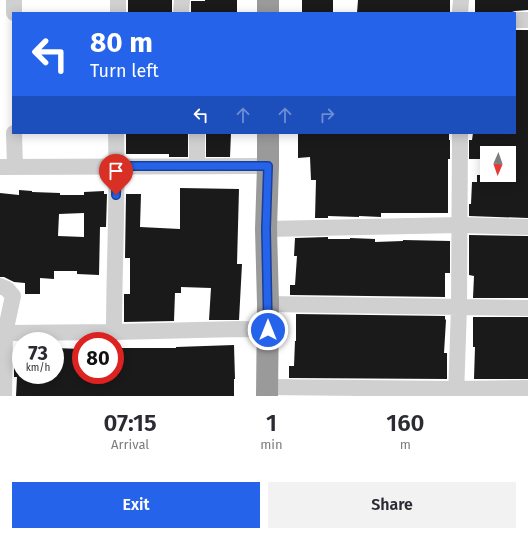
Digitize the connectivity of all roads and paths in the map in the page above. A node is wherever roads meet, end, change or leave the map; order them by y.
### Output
1 (14, 0) edge
2 (118, 0) edge
3 (182, 0) edge
4 (268, 0) edge
5 (461, 0) edge
6 (14, 12) edge
7 (118, 12) edge
8 (181, 12) edge
9 (268, 12) edge
10 (460, 12) edge
11 (516, 20) edge
12 (528, 20) edge
13 (14, 134) edge
14 (116, 134) edge
15 (197, 134) edge
16 (268, 134) edge
17 (460, 134) edge
18 (117, 166) junction
19 (197, 166) junction
20 (268, 166) junction
21 (7, 167) edge
22 (460, 225) junction
23 (528, 227) edge
24 (266, 229) junction
25 (0, 286) edge
26 (268, 304) junction
27 (459, 307) junction
28 (528, 308) edge
29 (268, 330) junction
30 (72, 332) edge
31 (114, 332) joint
32 (5, 333) junction
33 (528, 388) edge
34 (267, 392) edge
35 (372, 392) edge
36 (456, 392) edge
37 (4, 396) edge

1 - 6 street
2 - 7 street
3 - 8 street
4 - 9 highway
5 - 10 street
11 - 12 street
13 - 21 street
14 - 18 street
15 - 19 street
16 - 20 highway
17 - 22 street
18 - 19 street
18 - 21 street
18 - 31 street
19 - 20 street
20 - 24 highway
22 - 23 street
22 - 24 street
22 - 27 street
24 - 26 highway
25 - 32 street
26 - 27 street
26 - 29 highway
27 - 28 street
27 - 36 street
29 - 31 street
29 - 34 highway
30 - 32 street
32 - 37 street
33 - 36 street
34 - 35 street
35 - 36 street

